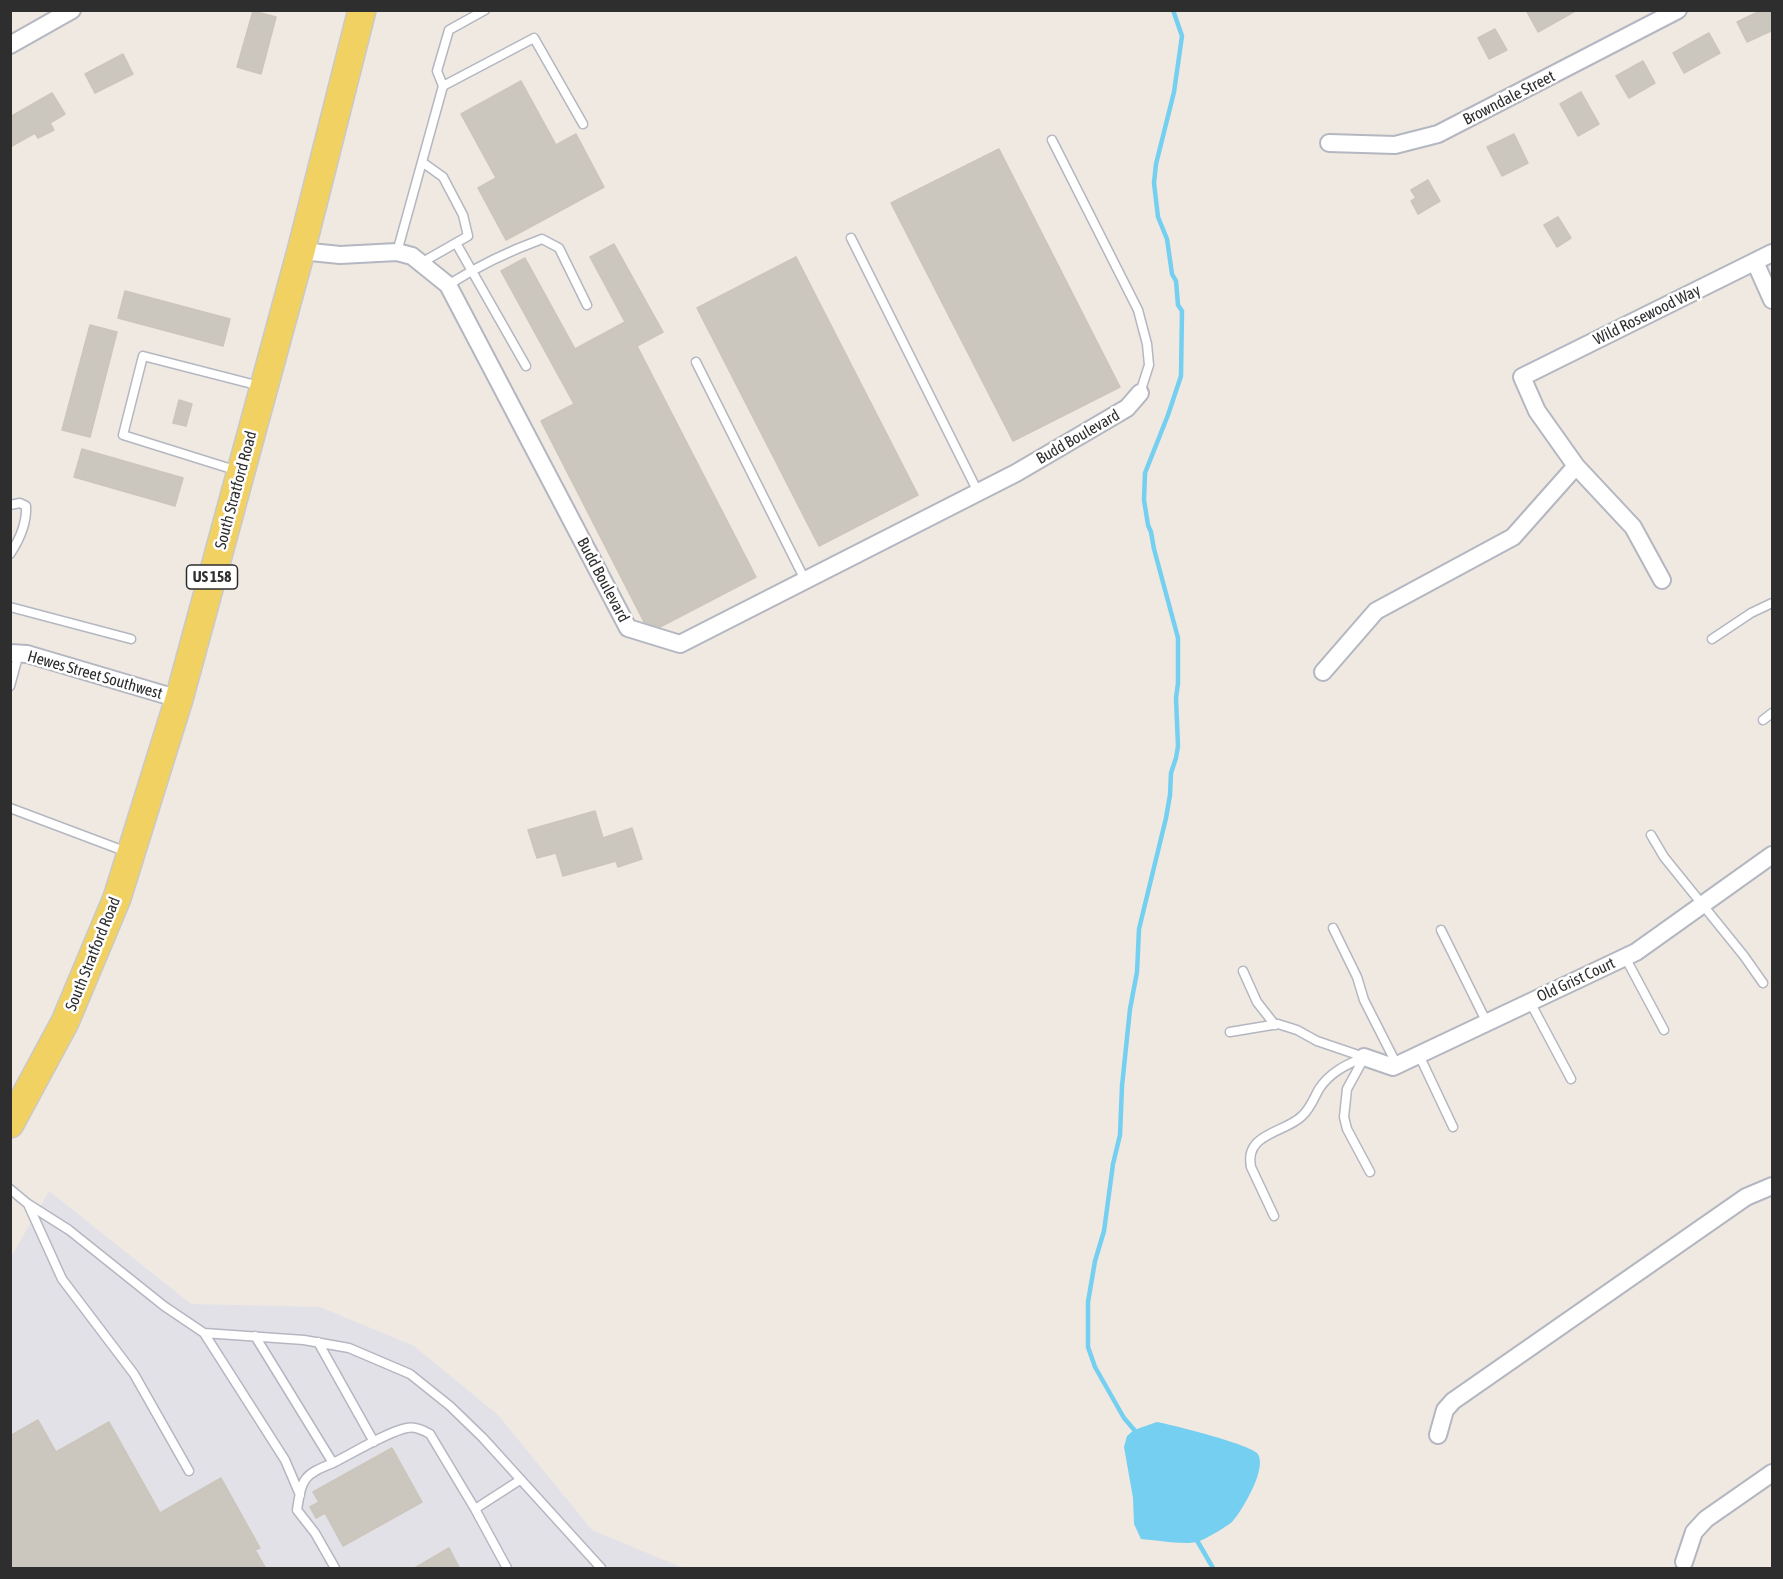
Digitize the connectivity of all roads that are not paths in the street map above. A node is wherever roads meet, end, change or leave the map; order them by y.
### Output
1 (72, 10) edge
2 (362, 10) edge
3 (485, 10) edge
4 (1678, 10) edge
5 (10, 45) edge
6 (443, 86) junction
7 (583, 124) dead end
8 (1052, 140) dead end
9 (1329, 143) dead end
10 (422, 162) junction
11 (851, 238) dead end
12 (456, 243) junction
13 (301, 251) junction
14 (397, 252) junction
15 (1773, 253) edge
16 (1755, 262) junction
17 (421, 263) junction
18 (472, 270) junction
19 (448, 285) junction
20 (1773, 300) edge
21 (587, 305) dead end
22 (696, 362) dead end
23 (526, 366) dead end
24 (264, 387) junction
25 (1140, 393) joint
26 (1576, 466) junction
27 (241, 472) junction
28 (978, 492) junction
29 (10, 505) edge
30 (10, 554) edge
31 (805, 580) junction
32 (1662, 580) dead end
33 (1773, 603) edge
34 (10, 607) edge
35 (131, 639) dead end
36 (1712, 639) dead end
37 (15, 653) edge
38 (1323, 672) dead end
39 (10, 686) edge
40 (179, 699) junction
41 (1773, 714) edge
42 (1763, 720) dead end
43 (10, 808) edge
44 (1651, 835) dead end
45 (131, 853) junction
46 (1773, 855) edge
47 (1703, 903) junction
48 (1333, 928) dead end
49 (1442, 930) dead end
50 (1625, 957) junction
51 (1244, 971) dead end
52 (1762, 983) dead end
53 (1530, 1002) junction
54 (1487, 1023) junction
55 (1275, 1025) junction
56 (1664, 1030) dead end
57 (1230, 1032) dead end
58 (1419, 1055) junction
59 (1364, 1057) junction
60 (1396, 1065) junction
61 (1571, 1078) dead end
62 (13, 1113) edge
63 (1453, 1127) dead end
64 (1370, 1172) dead end
65 (1773, 1186) edge
66 (10, 1189) edge
67 (28, 1204) junction
68 (1274, 1216) dead end
69 (204, 1333) junction
70 (255, 1336) junction
71 (318, 1342) junction
72 (1438, 1435) dead end
73 (374, 1442) junction
74 (333, 1463) junction
75 (189, 1471) dead end
76 (1773, 1473) edge
77 (520, 1480) junction
78 (300, 1496) junction
79 (475, 1509) junction
80 (1684, 1562) dead end
81 (335, 1569) edge
82 (507, 1569) edge
83 (601, 1569) edge

1 - 5 street
2 - 13 main road, South Stratford Road / US 158
3 - 6 lane
4 - 9 street, Browndale Street
6 - 7 lane
6 - 10 lane
8 - 25 lane
10 - 12 lane
10 - 14 lane
11 - 28 lane
12 - 17 lane
12 - 18 lane
13 - 14 street, Budd Boulevard
13 - 24 main road, South Stratford Road / US 158
14 - 17 street, Budd Boulevard
15 - 16 street, Wild Rosewood Way
16 - 20 street
16 - 26 street, Wild Rosewood Way
17 - 19 street, Budd Boulevard
18 - 19 lane
18 - 21 lane
18 - 23 lane
19 - 31 street, Budd Boulevard
22 - 31 lane
24 - 27 main road, South Stratford Road / US 158
24 - 27 lane
25 - 28 street, Budd Boulevard
26 - 32 street
26 - 38 street
27 - 40 main road, South Stratford Road / US 158
28 - 31 street, Budd Boulevard
29 - 30 lane
33 - 36 lane
34 - 35 lane
37 - 39 lane
37 - 40 street, Hewes Street Southwest
40 - 45 main road, South Stratford Road / US 158
41 - 42 lane
43 - 45 lane
44 - 47 lane
45 - 62 main road, South Stratford Road / US 158
46 - 47 street, Old Grist Court
47 - 50 street, Old Grist Court
47 - 52 lane
48 - 60 lane
49 - 54 lane
50 - 53 street, Old Grist Court
50 - 56 lane
51 - 55 lane
53 - 54 street, Old Grist Court
53 - 61 lane
54 - 58 street, Old Grist Court
55 - 57 lane
55 - 59 lane
58 - 60 street, Old Grist Court
58 - 63 lane
59 - 60 street
59 - 64 lane
59 - 68 lane
65 - 72 street
66 - 67 lane
67 - 69 lane
67 - 75 lane
69 - 70 lane
69 - 78 lane
70 - 71 lane
70 - 74 lane
71 - 73 lane
71 - 77 lane
73 - 74 lane
73 - 79 lane
74 - 78 lane
76 - 80 street
77 - 79 lane
77 - 83 lane
78 - 81 lane
79 - 82 lane

